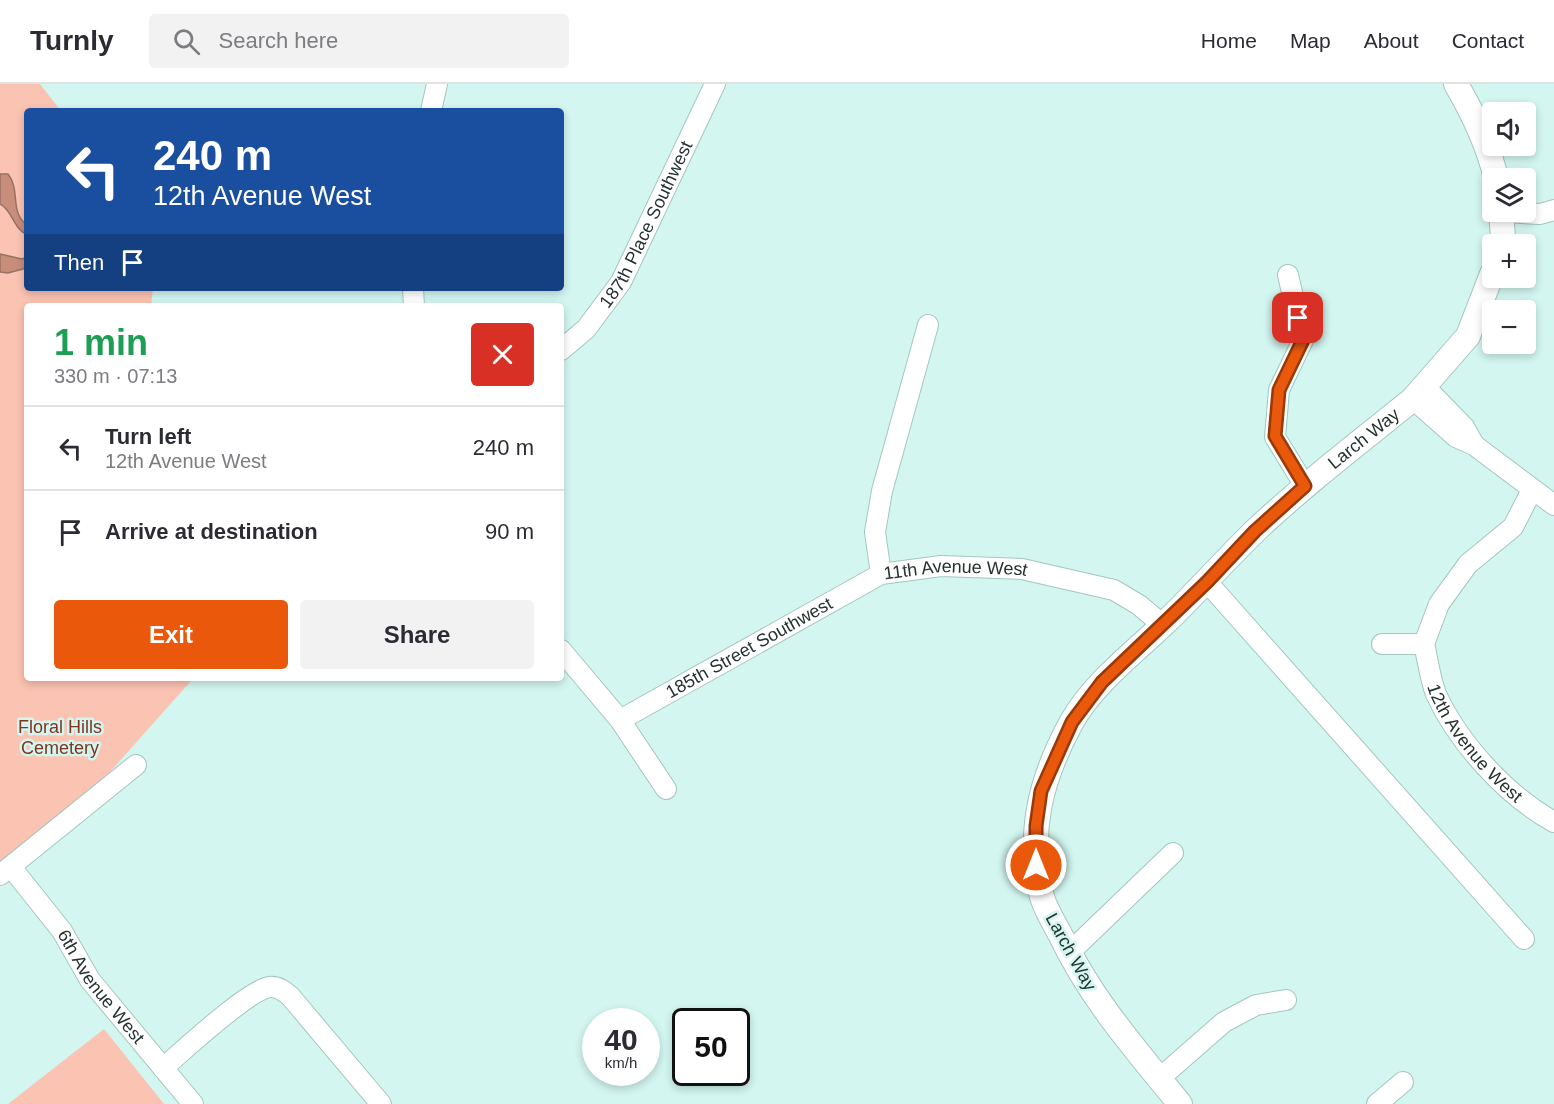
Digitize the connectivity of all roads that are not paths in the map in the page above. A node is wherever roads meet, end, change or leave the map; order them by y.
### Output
1 (437, 84) edge
2 (715, 84) edge
3 (1456, 84) edge
4 (432, 108) edge
5 (1494, 168) edge
6 (1554, 210) edge
7 (1536, 214) edge
8 (1288, 275) dead end
9 (1487, 288) edge
10 (928, 325) dead end
11 (564, 347) edge
12 (1419, 393) junction
13 (1305, 486) junction
14 (1532, 490) junction
15 (1554, 505) edge
16 (881, 574) junction
17 (1207, 582) junction
18 (1163, 625) junction
19 (1382, 644) dead end
20 (1424, 644) junction
21 (564, 654) edge
22 (620, 720) junction
23 (136, 765) dead end
24 (666, 789) dead end
25 (1554, 822) edge
26 (1173, 853) dead end
27 (5, 871) edge
28 (1524, 939) dead end
29 (1069, 953) junction
30 (1286, 1000) dead end
31 (163, 1068) junction
32 (1160, 1078) junction
33 (1403, 1082) dead end
34 (193, 1104) edge
35 (381, 1104) edge
36 (1180, 1104) edge
37 (1377, 1104) edge

1 - 4 street
2 - 11 street, 187th Place Southwest
3 - 5 main road
6 - 7 street
8 - 13 street
9 - 12 main road, Larch Way
10 - 16 street, 11th Avenue West
12 - 13 main road, Larch Way
12 - 14 street
13 - 17 main road, Larch Way
14 - 15 street
14 - 20 street
16 - 18 street, 11th Avenue West
16 - 22 street, 185th Street Southwest
17 - 18 main road, Larch Way
17 - 28 street
18 - 29 main road, Larch Way
19 - 20 street
20 - 25 street, 12th Avenue West
21 - 22 street
22 - 24 street
23 - 27 street
26 - 29 street
27 - 31 street, 6th Avenue West
29 - 32 main road, Larch Way
30 - 32 street
31 - 34 street, 6th Avenue West
31 - 35 street
32 - 36 main road, Larch Way
33 - 37 street

